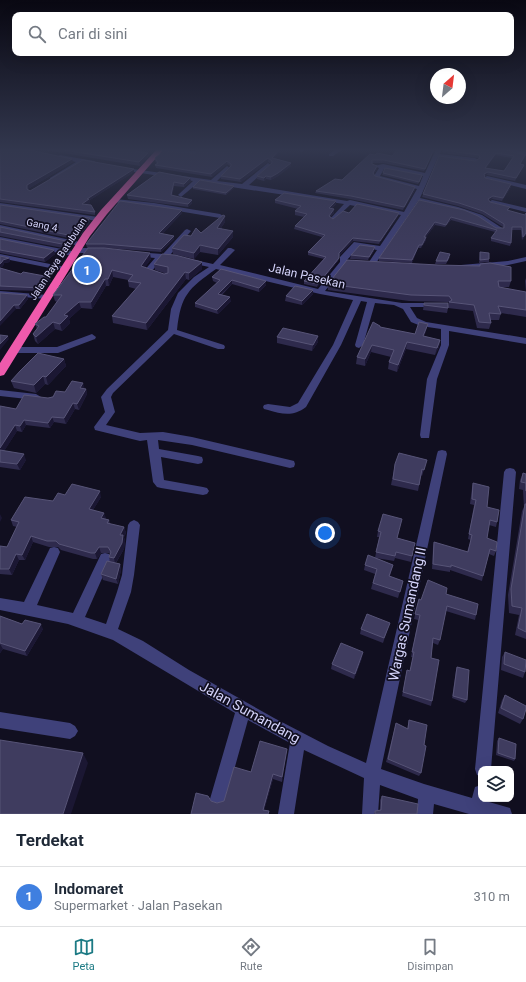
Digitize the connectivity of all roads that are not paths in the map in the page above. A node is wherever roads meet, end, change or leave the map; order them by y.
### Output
1 (128, 187) edge
2 (190, 187) edge
3 (243, 187) edge
4 (417, 187) edge
5 (421, 188) joint
6 (181, 195) dead end
7 (416, 199) junction
8 (115, 201) junction
9 (350, 202) junction
10 (492, 202) edge
11 (0, 205) edge
12 (526, 210) edge
13 (406, 214) junction
14 (220, 216) edge
15 (98, 219) junction
16 (333, 219) edge
17 (0, 227) edge
18 (500, 229) edge
19 (187, 231) dead end
20 (0, 239) edge
21 (76, 249) junction
22 (382, 249) junction
23 (231, 250) dead end
24 (105, 251) edge
25 (130, 253) edge
26 (0, 256) edge
27 (163, 256) junction
28 (526, 259) edge
29 (344, 262) junction
30 (371, 264) junction
31 (381, 265) edge
32 (212, 266) junction
33 (451, 268) edge
34 (65, 269) junction
35 (165, 277) edge
36 (320, 292) junction
37 (0, 293) edge
38 (47, 297) junction
39 (358, 298) junction
40 (372, 300) junction
41 (403, 305) junction
42 (445, 306) edge
43 (445, 328) junction
44 (172, 331) junction
45 (92, 337) dead end
46 (526, 342) edge
47 (359, 345) dead end
48 (221, 347) dead end
49 (14, 350) junction
50 (0, 372) edge
51 (0, 393) edge
52 (43, 398) edge
53 (268, 407) dead end
54 (425, 435) dead end
55 (152, 436) junction
56 (155, 452) junction
57 (442, 454) dead end
58 (198, 460) dead end
59 (290, 464) dead end
60 (510, 472) dead end
61 (203, 491) dead end
62 (134, 525) dead end
63 (54, 552) dead end
64 (105, 558) dead end
65 (2, 605) edge
66 (28, 609) junction
67 (76, 621) junction
68 (110, 632) junction
69 (244, 708) junction
70 (0, 720) edge
71 (70, 731) dead end
72 (298, 739) junction
73 (483, 766) edge
74 (372, 774) junction
75 (426, 794) junction
76 (218, 799) dead end
77 (490, 808) edge
78 (286, 814) edge
79 (370, 814) edge
80 (426, 814) edge

1 - 8 highway, Jalan Raya Batubulan
2 - 6 street
3 - 9 street
4 - 5 street
5 - 7 street
7 - 13 street
7 - 18 street
8 - 14 street
8 - 15 highway, Jalan Raya Batubulan
9 - 13 street
9 - 16 street
10 - 12 street
11 - 15 street
13 - 22 street
15 - 21 highway, Jalan Raya Batubulan
17 - 21 street, Gang 4
19 - 27 street
20 - 21 street
21 - 24 street
21 - 34 highway, Jalan Raya Batubulan
22 - 29 street
22 - 30 street
23 - 32 street
25 - 27 street, Jalan Pasekan
26 - 34 street
27 - 32 street, Jalan Pasekan
27 - 35 street
28 - 33 street
29 - 30 street
29 - 36 street
30 - 31 street
32 - 36 street, Jalan Pasekan
32 - 44 street
34 - 38 highway, Jalan Raya Batubulan
36 - 39 street, Jalan Pasekan
37 - 38 street
38 - 49 highway, Jalan Raya Batubulan
39 - 40 street, Jalan Pasekan
39 - 53 street
40 - 41 street, Jalan Pasekan
40 - 47 street
41 - 42 street, Jalan Pasekan
41 - 43 street
43 - 46 street
43 - 54 street
44 - 48 street
44 - 55 street
45 - 49 street
49 - 50 highway, Jalan Raya Batubulan
51 - 52 street
55 - 56 street
55 - 59 street
56 - 58 street
56 - 61 street
57 - 74 street, Wargas Sumandang II
60 - 73 street
62 - 68 street
63 - 66 street
64 - 67 street
65 - 66 street, Jalan Sumandang
66 - 67 street, Jalan Sumandang
67 - 68 street, Jalan Sumandang
68 - 69 street, Jalan Sumandang
69 - 72 street, Jalan Sumandang
69 - 76 street
70 - 71 street
72 - 74 street, Jalan Sumandang
72 - 78 street
74 - 75 street, Jalan Sumandang
74 - 79 street, Wargas Sumandang II
75 - 77 street, Jalan Sumandang
75 - 80 street

